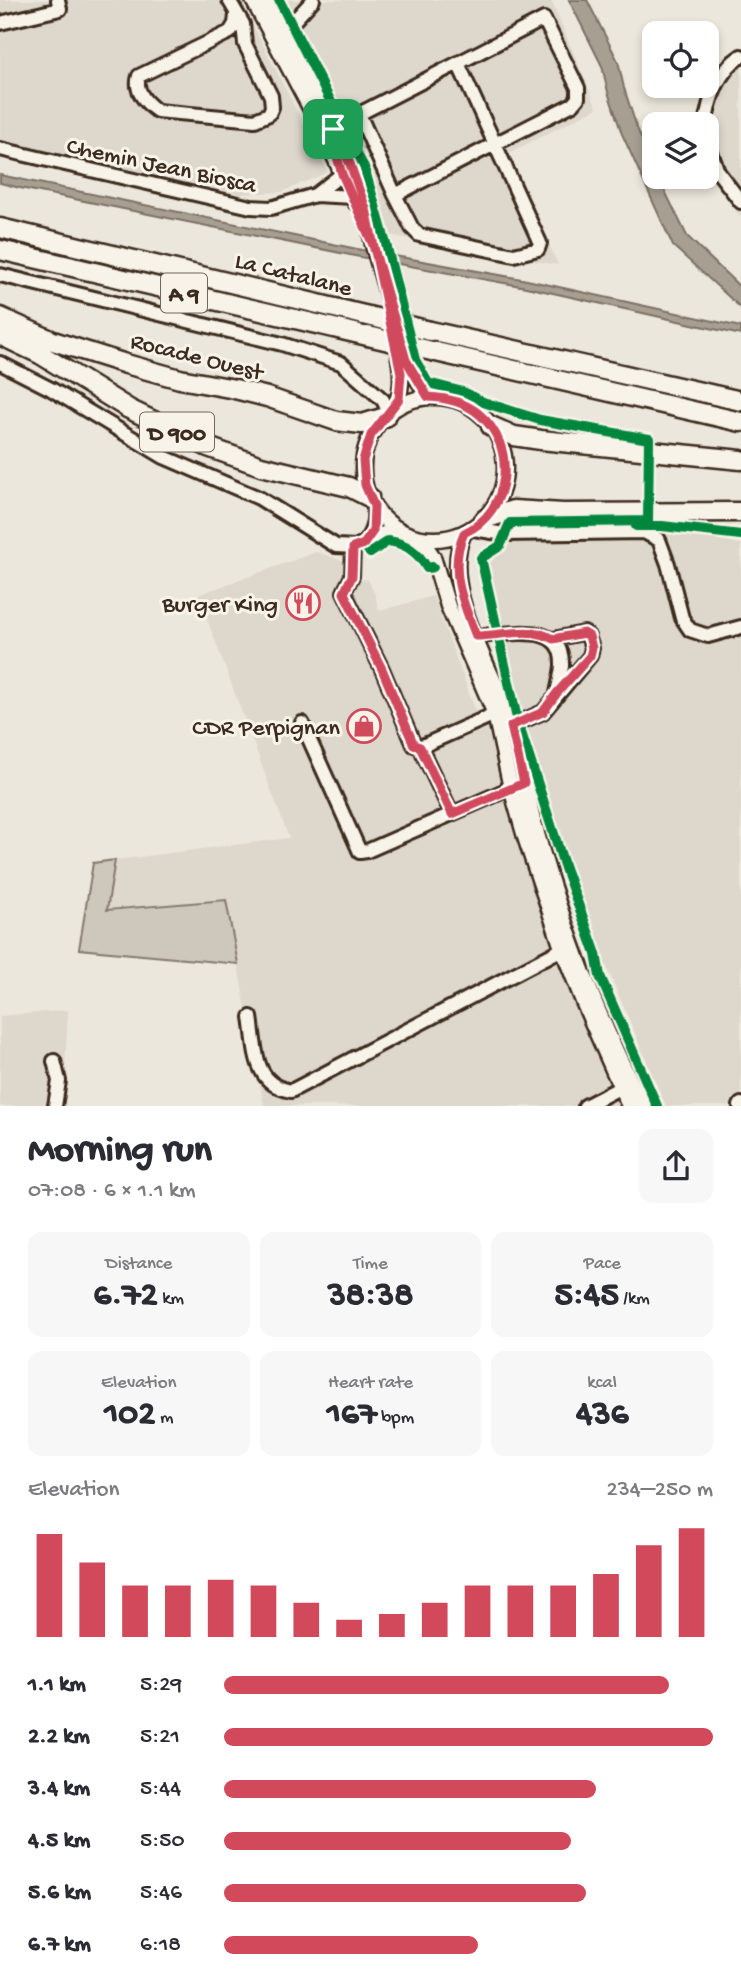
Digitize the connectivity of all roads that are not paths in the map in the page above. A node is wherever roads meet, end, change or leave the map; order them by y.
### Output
1 (58, 0) edge
2 (229, 0) edge
3 (313, 0) edge
4 (259, 3) edge
5 (236, 15) junction
6 (0, 23) edge
7 (279, 30) junction
8 (230, 32) junction
9 (245, 44) junction
10 (281, 50) junction
11 (741, 56) edge
12 (458, 63) junction
13 (302, 92) junction
14 (707, 112) edge
15 (359, 114) junction
16 (331, 130) junction
17 (495, 144) junction
18 (0, 149) edge
19 (719, 173) edge
20 (350, 179) junction
21 (315, 195) junction
22 (395, 195) junction
23 (741, 202) edge
24 (0, 228) edge
25 (373, 245) junction
26 (0, 250) edge
27 (381, 274) junction
28 (0, 275) edge
29 (0, 317) edge
30 (0, 335) edge
31 (0, 363) edge
32 (428, 397) junction
33 (741, 401) edge
34 (389, 413) junction
35 (741, 422) edge
36 (491, 426) junction
37 (741, 460) edge
38 (371, 501) junction
39 (741, 512) edge
40 (479, 528) junction
41 (402, 531) junction
42 (359, 546) junction
43 (741, 627) edge
44 (460, 635) junction
45 (476, 636) junction
46 (553, 639) junction
47 (480, 675) junction
48 (557, 693) junction
49 (495, 715) junction
50 (302, 723) dead end
51 (511, 726) junction
52 (420, 747) junction
53 (520, 758) junction
54 (517, 785) junction
55 (452, 814) junction
56 (568, 945) junction
57 (251, 1017) dead end
58 (54, 1061) dead end
59 (625, 1085) junction
60 (55, 1106) edge
61 (585, 1106) edge
62 (629, 1106) edge
63 (643, 1106) edge

1 - 6 street
2 - 5 street
3 - 7 street
4 - 7 main road
4 - 10 main road
5 - 8 street
5 - 9 street
7 - 10 street
7 - 16 main road
8 - 9 street
8 - 9 street
10 - 13 main road
11 - 14 street
12 - 15 street
12 - 17 street
12 - 17 street
13 - 16 street
13 - 20 main road
15 - 16 street
15 - 22 street
16 - 20 main road
17 - 22 street
17 - 22 street
18 - 21 street, Chemin Jean Biosca
19 - 23 street
20 - 21 street, Chemin Jean Biosca
20 - 21 street, Chemin Jean Biosca
20 - 25 main road
20 - 25 main road
24 - 33 highway, La Catalane / A 9, bridge
25 - 27 main road
26 - 35 highway, La Catalane / A 9, bridge
27 - 32 main road
27 - 34 main road
28 - 34 street
29 - 34 highway, Rocade Ouest / D 900
30 - 38 highway, D 900
31 - 42 street
32 - 34 main road
32 - 36 main road
34 - 38 main road
36 - 37 highway
36 - 40 main road
38 - 41 main road
38 - 42 street
39 - 40 highway
40 - 41 main road
40 - 43 street
40 - 45 main road
41 - 42 street
41 - 44 main road
42 - 52 street
44 - 45 street
44 - 47 main road
45 - 46 street
45 - 51 main road
46 - 48 street
46 - 48 street
47 - 49 main road
47 - 51 street
48 - 51 street
49 - 52 street
49 - 53 street
49 - 54 main road
50 - 55 street
51 - 53 main road
52 - 55 street
53 - 54 main road
54 - 55 street
54 - 56 main road
56 - 57 street
56 - 59 main road
58 - 60 street
59 - 61 street
59 - 62 main road
59 - 63 main road

